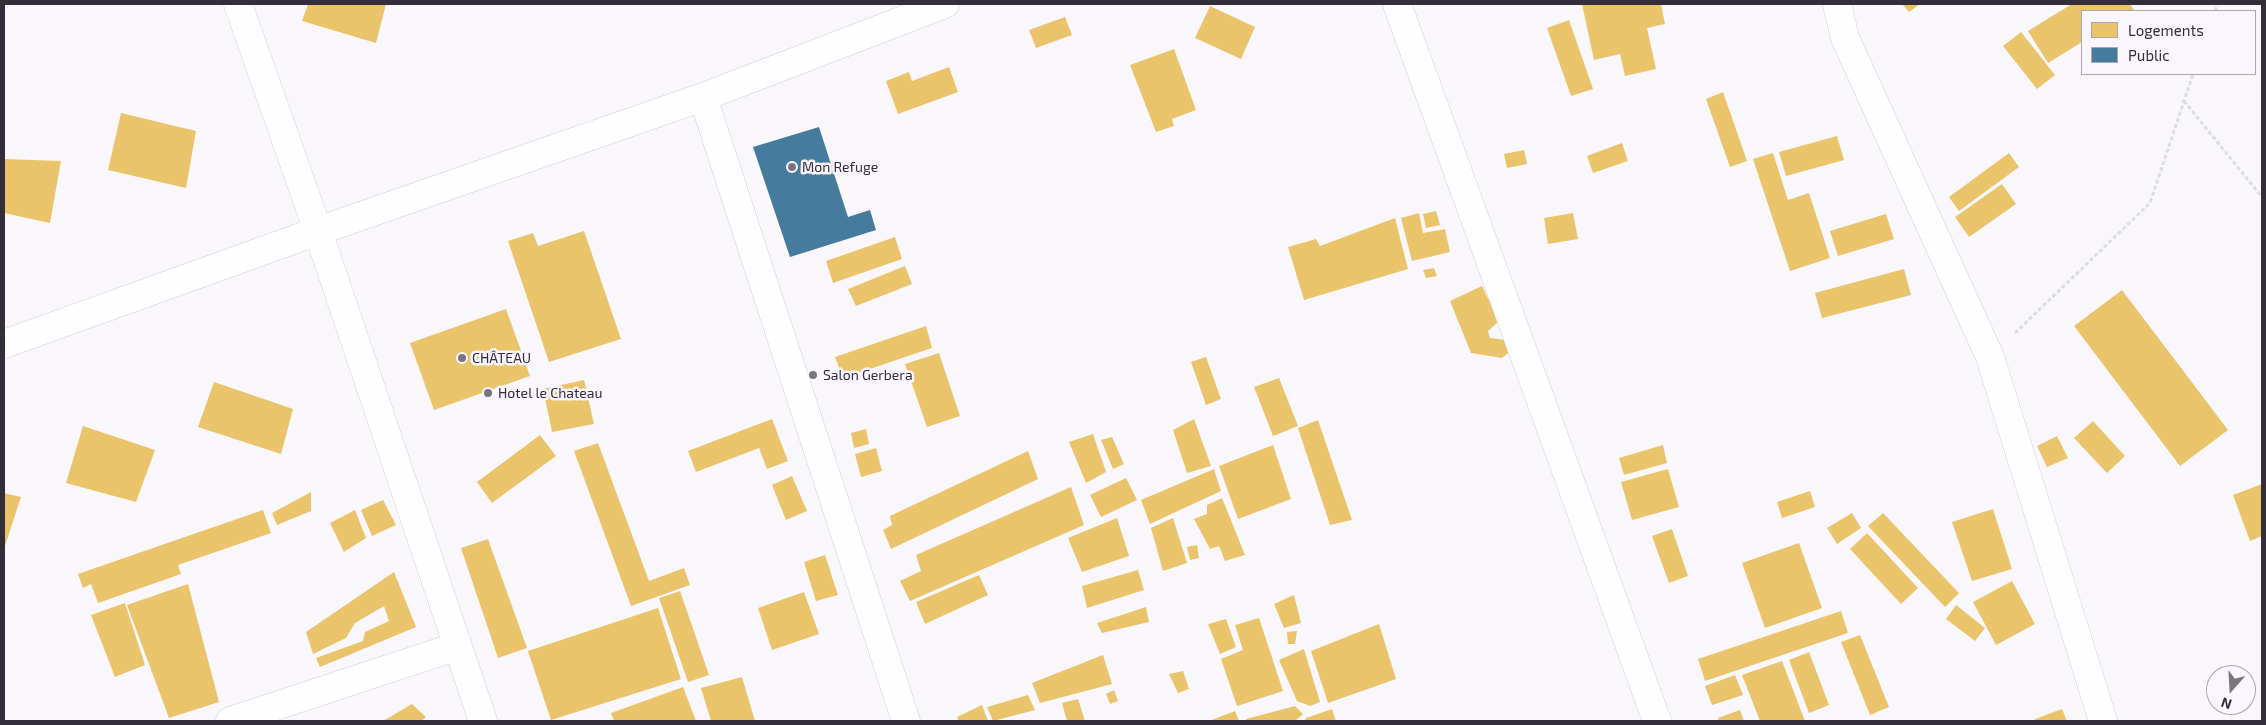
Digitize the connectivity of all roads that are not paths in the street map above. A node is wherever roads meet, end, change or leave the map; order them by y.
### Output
1 (238, 4) edge
2 (945, 4) edge
3 (1397, 4) edge
4 (1837, 4) edge
5 (703, 97) junction
6 (318, 231) junction
7 (4, 344) edge
8 (458, 646) junction
9 (230, 721) edge
10 (483, 721) edge
11 (906, 721) edge
12 (1657, 721) edge
13 (2103, 721) edge

1 - 6 street
2 - 5 street
3 - 12 street
4 - 13 street
5 - 6 street
5 - 11 street
6 - 7 street
6 - 8 street
8 - 9 street
8 - 10 street

